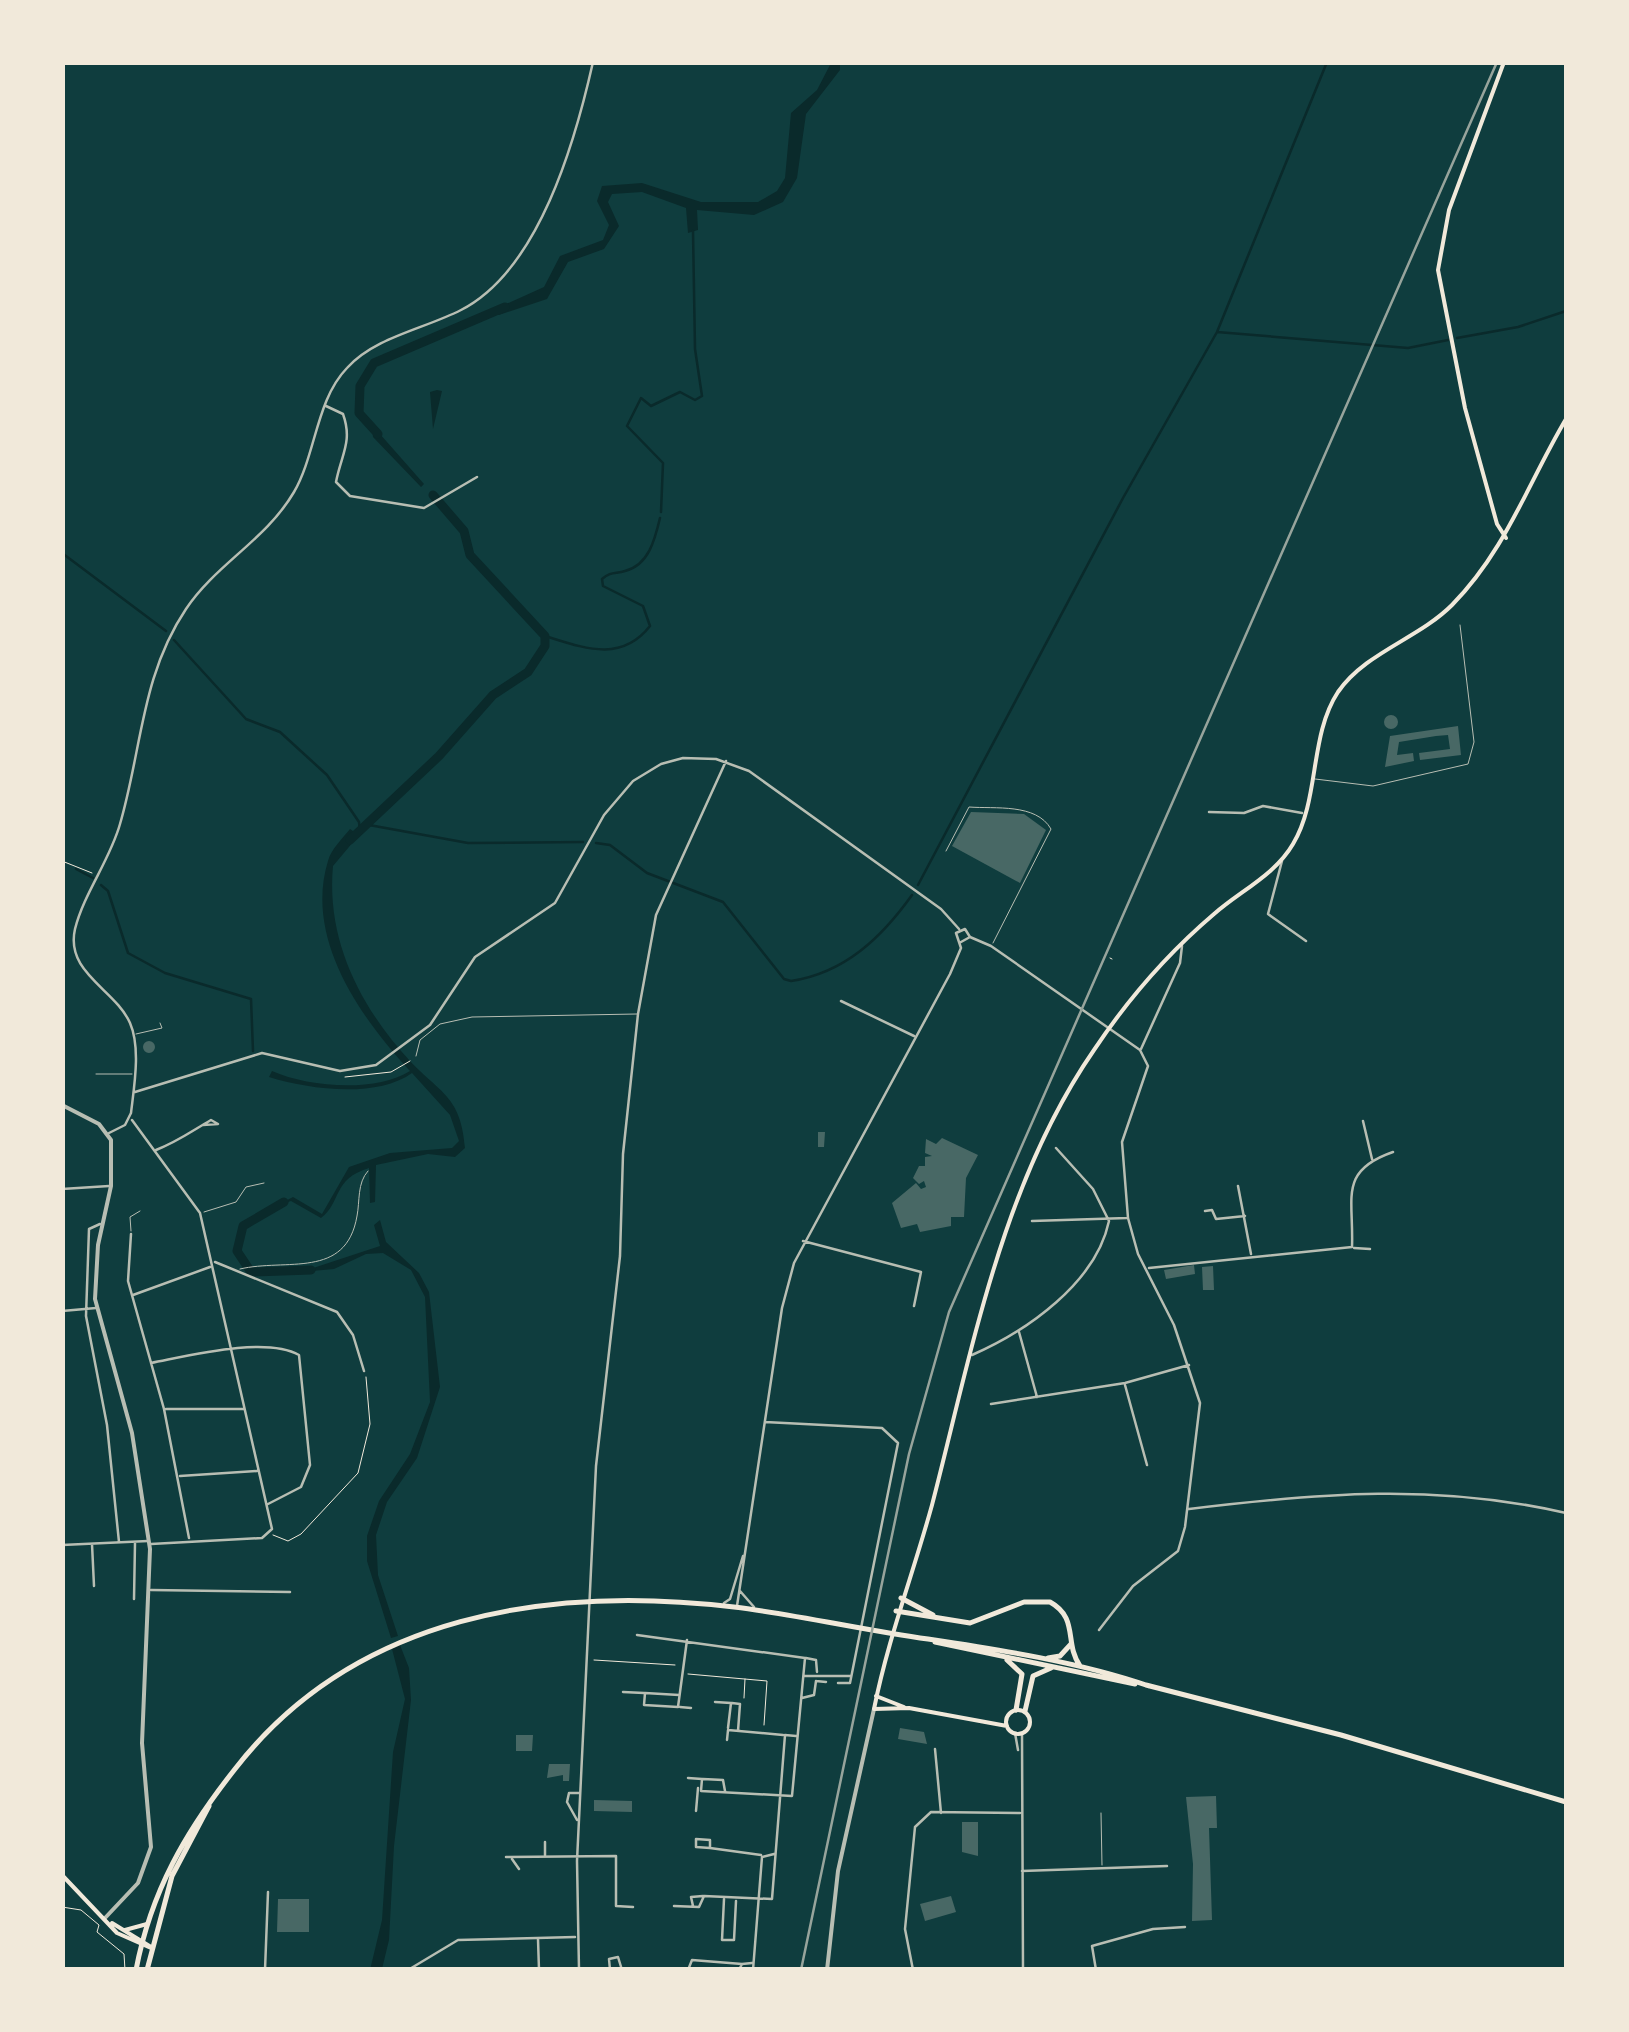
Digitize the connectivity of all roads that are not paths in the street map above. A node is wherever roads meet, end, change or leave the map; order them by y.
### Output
1 (593, 62) edge
2 (1504, 62) edge
3 (326, 406) junction
4 (1566, 419) edge
5 (476, 477) dead end
6 (1506, 538) junction
7 (1460, 625) dead end
8 (726, 761) junction
9 (1312, 778) junction
10 (1209, 812) dead end
11 (1304, 813) junction
12 (946, 851) dead end
13 (1282, 860) junction
14 (959, 930) junction
15 (970, 937) junction
16 (1306, 941) dead end
17 (962, 942) junction
18 (1182, 943) junction
19 (991, 946) junction
20 (841, 1001) dead end
21 (638, 1014) junction
22 (160, 1023) dead end
23 (1108, 1030) junction
24 (133, 1035) junction
25 (915, 1037) junction
26 (1140, 1050) junction
27 (414, 1058) road end
28 (96, 1074) dead end
29 (134, 1074) junction
30 (133, 1093) junction
31 (62, 1105) edge
32 (130, 1119) junction
33 (1363, 1122) dead end
34 (203, 1125) dead end
35 (109, 1134) junction
36 (1056, 1148) dead end
37 (156, 1150) junction
38 (1393, 1152) dead end
39 (1372, 1159) junction
40 (368, 1171) dead end
41 (264, 1183) dead end
42 (111, 1186) junction
43 (1238, 1186) dead end
44 (62, 1189) edge
45 (1205, 1210) dead end
46 (140, 1211) dead end
47 (200, 1213) junction
48 (1247, 1216) junction
49 (1128, 1218) junction
50 (1108, 1220) junction
51 (1032, 1221) dead end
52 (102, 1223) junction
53 (131, 1234) joint
54 (802, 1241) junction
55 (1352, 1248) junction
56 (1370, 1249) dead end
57 (1252, 1255) junction
58 (214, 1261) junction
59 (210, 1267) junction
60 (1148, 1268) junction
61 (237, 1270) junction
62 (131, 1295) junction
63 (914, 1306) dead end
64 (87, 1308) junction
65 (96, 1308) junction
66 (62, 1310) edge
67 (1019, 1331) junction
68 (231, 1349) junction
69 (972, 1355) junction
70 (151, 1363) junction
71 (1189, 1365) junction
72 (364, 1371) road end
73 (1125, 1384) junction
74 (1038, 1398) junction
75 (991, 1404) dead end
76 (164, 1409) junction
77 (244, 1409) junction
78 (764, 1422) junction
79 (1148, 1464) dead end
80 (258, 1471) junction
81 (178, 1476) junction
82 (267, 1505) junction
83 (1187, 1509) junction
84 (1566, 1514) edge
85 (189, 1540) junction
86 (119, 1542) junction
87 (135, 1542) junction
88 (150, 1542) junction
89 (92, 1543) junction
90 (62, 1545) edge
91 (746, 1546) junction
92 (94, 1586) dead end
93 (150, 1590) junction
94 (740, 1590) junction
95 (290, 1592) dead end
96 (901, 1598) junction
97 (134, 1599) dead end
98 (719, 1606) junction
99 (737, 1608) junction
100 (760, 1611) junction
101 (896, 1611) junction
102 (935, 1617) junction
103 (1099, 1630) dead end
104 (638, 1635) dead end
105 (688, 1640) junction
106 (930, 1640) junction
107 (1072, 1641) junction
108 (1000, 1656) junction
109 (805, 1658) junction
110 (1041, 1659) junction
111 (1054, 1667) junction
112 (1082, 1668) junction
113 (817, 1673) junction
114 (803, 1676) junction
115 (851, 1676) junction
116 (814, 1678) junction
117 (826, 1682) dead end
118 (838, 1682) dead end
119 (1149, 1686) junction
120 (623, 1692) dead end
121 (645, 1693) junction
122 (679, 1695) junction
123 (876, 1696) junction
124 (801, 1700) junction
125 (716, 1702) dead end
126 (730, 1703) junction
127 (644, 1705) junction
128 (678, 1707) junction
129 (691, 1708) dead end
130 (908, 1708) junction
131 (874, 1709) junction
132 (1016, 1710) junction
133 (1024, 1711) junction
134 (644, 1714) dead end
135 (1008, 1716) junction
136 (985, 1720) junction
137 (1008, 1726) junction
138 (728, 1730) junction
139 (738, 1731) junction
140 (1015, 1733) junction
141 (1022, 1733) junction
142 (785, 1736) junction
143 (798, 1736) junction
144 (727, 1740) dead end
145 (934, 1749) dead end
146 (1019, 1752) junction
147 (688, 1778) dead end
148 (702, 1779) junction
149 (698, 1786) junction
150 (218, 1790) junction
151 (724, 1792) junction
152 (581, 1794) junction
153 (780, 1796) junction
154 (1566, 1802) edge
155 (696, 1811) dead end
156 (1020, 1813) junction
157 (1101, 1813) dead end
158 (941, 1815) junction
159 (579, 1822) junction
160 (545, 1842) dead end
161 (696, 1848) junction
162 (710, 1848) junction
163 (776, 1854) junction
164 (762, 1855) junction
165 (578, 1856) junction
166 (506, 1857) dead end
167 (512, 1857) junction
168 (546, 1857) junction
169 (695, 1857) dead end
170 (1167, 1866) dead end
171 (1102, 1868) junction
172 (519, 1869) dead end
173 (1021, 1871) junction
174 (62, 1875) edge
175 (268, 1892) dead end
176 (704, 1896) junction
177 (724, 1898) junction
178 (736, 1899) junction
179 (758, 1900) junction
180 (674, 1906) dead end
181 (633, 1907) dead end
182 (694, 1907) junction
183 (106, 1919) junction
184 (146, 1924) junction
185 (1185, 1928) dead end
186 (125, 1930) junction
187 (577, 1937) junction
188 (538, 1938) junction
189 (141, 1943) junction
190 (152, 1948) junction
191 (700, 1960) junction
192 (754, 1963) junction
193 (742, 1964) junction
194 (136, 1970) edge
195 (147, 1970) edge
196 (265, 1970) edge
197 (408, 1970) edge
198 (540, 1970) edge
199 (580, 1970) edge
200 (610, 1970) edge
201 (622, 1970) edge
202 (688, 1970) edge
203 (699, 1970) edge
204 (740, 1970) edge
205 (753, 1970) edge
206 (827, 1970) edge
207 (912, 1970) edge
208 (1023, 1970) edge
209 (1096, 1970) edge

1 - 3 street
2 - 6 main road
3 - 5 street
3 - 24 street
4 - 6 main road
6 - 9 main road
7 - 9 lane
8 - 14 street
8 - 21 street
8 - 30 street
9 - 11 main road
10 - 11 street
11 - 13 main road
12 - 19 lane
13 - 16 street
13 - 18 main road
14 - 15 street
14 - 17 street
15 - 17 street
15 - 19 street
17 - 25 street
18 - 23 main road
18 - 26 street
19 - 23 street
20 - 25 street
21 - 27 lane
21 - 152 street
22 - 24 lane
23 - 26 street
23 - 69 main road
24 - 29 street
25 - 54 street
26 - 49 street
28 - 29 lane
29 - 30 street
30 - 32 street
31 - 35 street
32 - 35 street
32 - 37 street
33 - 39 street
34 - 37 street
35 - 42 street
36 - 50 street
37 - 47 street
38 - 39 street
39 - 55 street
40 - 61 lane
41 - 47 lane
42 - 44 street
42 - 52 street
43 - 48 street
45 - 48 street
46 - 53 lane
47 - 58 street
48 - 57 street
49 - 50 street
49 - 60 street
50 - 51 street
50 - 67 street
52 - 64 street
52 - 65 street
53 - 62 street
54 - 63 street
54 - 78 street
55 - 56 street
55 - 57 street
57 - 60 street
58 - 59 street
58 - 61 street
59 - 62 street
59 - 68 street
60 - 71 street
61 - 72 street
62 - 70 street
64 - 65 street
64 - 66 street
64 - 86 street
65 - 88 street
67 - 69 street
67 - 74 street
68 - 70 street
68 - 77 street
68 - 82 street
69 - 96 main road
70 - 76 street
71 - 73 street
71 - 83 street
73 - 74 street
73 - 79 street
74 - 75 street
76 - 77 street
76 - 81 street
77 - 80 street
78 - 91 street
78 - 115 street
80 - 81 street
80 - 82 street
81 - 85 street
82 - 85 street
83 - 84 street
83 - 103 street
85 - 88 street
86 - 87 street
86 - 89 street
87 - 88 street
87 - 97 street
88 - 93 street
89 - 90 street
89 - 92 street
91 - 94 street
91 - 98 street
93 - 95 street
93 - 183 street
94 - 99 street
94 - 100 street
96 - 101 main road
96 - 102 main road
98 - 99 main road
98 - 150 main road
99 - 100 main road
100 - 106 main road
101 - 102 main road
101 - 123 main road
102 - 107 main road
104 - 105 street
105 - 109 street
105 - 122 street
106 - 108 main road
106 - 110 main road
107 - 110 main road
107 - 112 main road
108 - 111 main road
108 - 132 main road
109 - 113 street
109 - 114 street
110 - 112 main road
111 - 119 main road
111 - 133 main road
112 - 119 main road
113 - 115 street
113 - 116 street
114 - 116 street
114 - 124 street
115 - 118 street
116 - 117 street
116 - 124 street
119 - 154 main road
120 - 121 street
121 - 122 street
121 - 127 street
122 - 128 street
123 - 130 main road
123 - 131 main road
124 - 143 street
125 - 126 street
126 - 138 street
126 - 139 street
127 - 128 street
127 - 134 street
128 - 129 street
130 - 131 main road
130 - 136 main road
131 - 206 street
132 - 133 main road
132 - 135 main road
133 - 141 main road
135 - 136 main road
135 - 137 main road
136 - 137 main road
137 - 140 main road
138 - 139 street
138 - 144 street
139 - 142 street
140 - 141 main road
140 - 146 street
141 - 146 street
142 - 143 street
142 - 153 street
143 - 153 street
145 - 158 street
146 - 156 street
147 - 148 street
148 - 149 street
148 - 151 street
149 - 151 street
149 - 155 street
150 - 184 main road
150 - 190 main road
151 - 153 street
152 - 159 street
152 - 159 street
153 - 163 street
156 - 158 street
156 - 173 street
157 - 171 lane
158 - 207 street
159 - 165 street
160 - 168 street
161 - 162 street
161 - 162 street
161 - 169 street
162 - 164 street
163 - 164 street
163 - 179 street
164 - 179 street
165 - 168 street
165 - 181 street
165 - 187 street
166 - 167 street
167 - 168 street
167 - 172 street
170 - 171 street
171 - 173 street
173 - 208 street
174 - 183 main road
175 - 196 street
176 - 177 street
176 - 182 street
176 - 182 street
177 - 178 street
177 - 178 street
178 - 179 street
179 - 192 street
180 - 182 street
183 - 186 main road
183 - 189 main road
184 - 186 main road
184 - 189 main road
185 - 209 street
186 - 189 main road
187 - 188 street
187 - 199 street
188 - 197 street
188 - 198 street
189 - 190 main road
189 - 194 main road
190 - 195 main road
191 - 193 street
191 - 202 street
191 - 203 street
192 - 193 street
192 - 205 street
193 - 204 street
200 - 201 street

